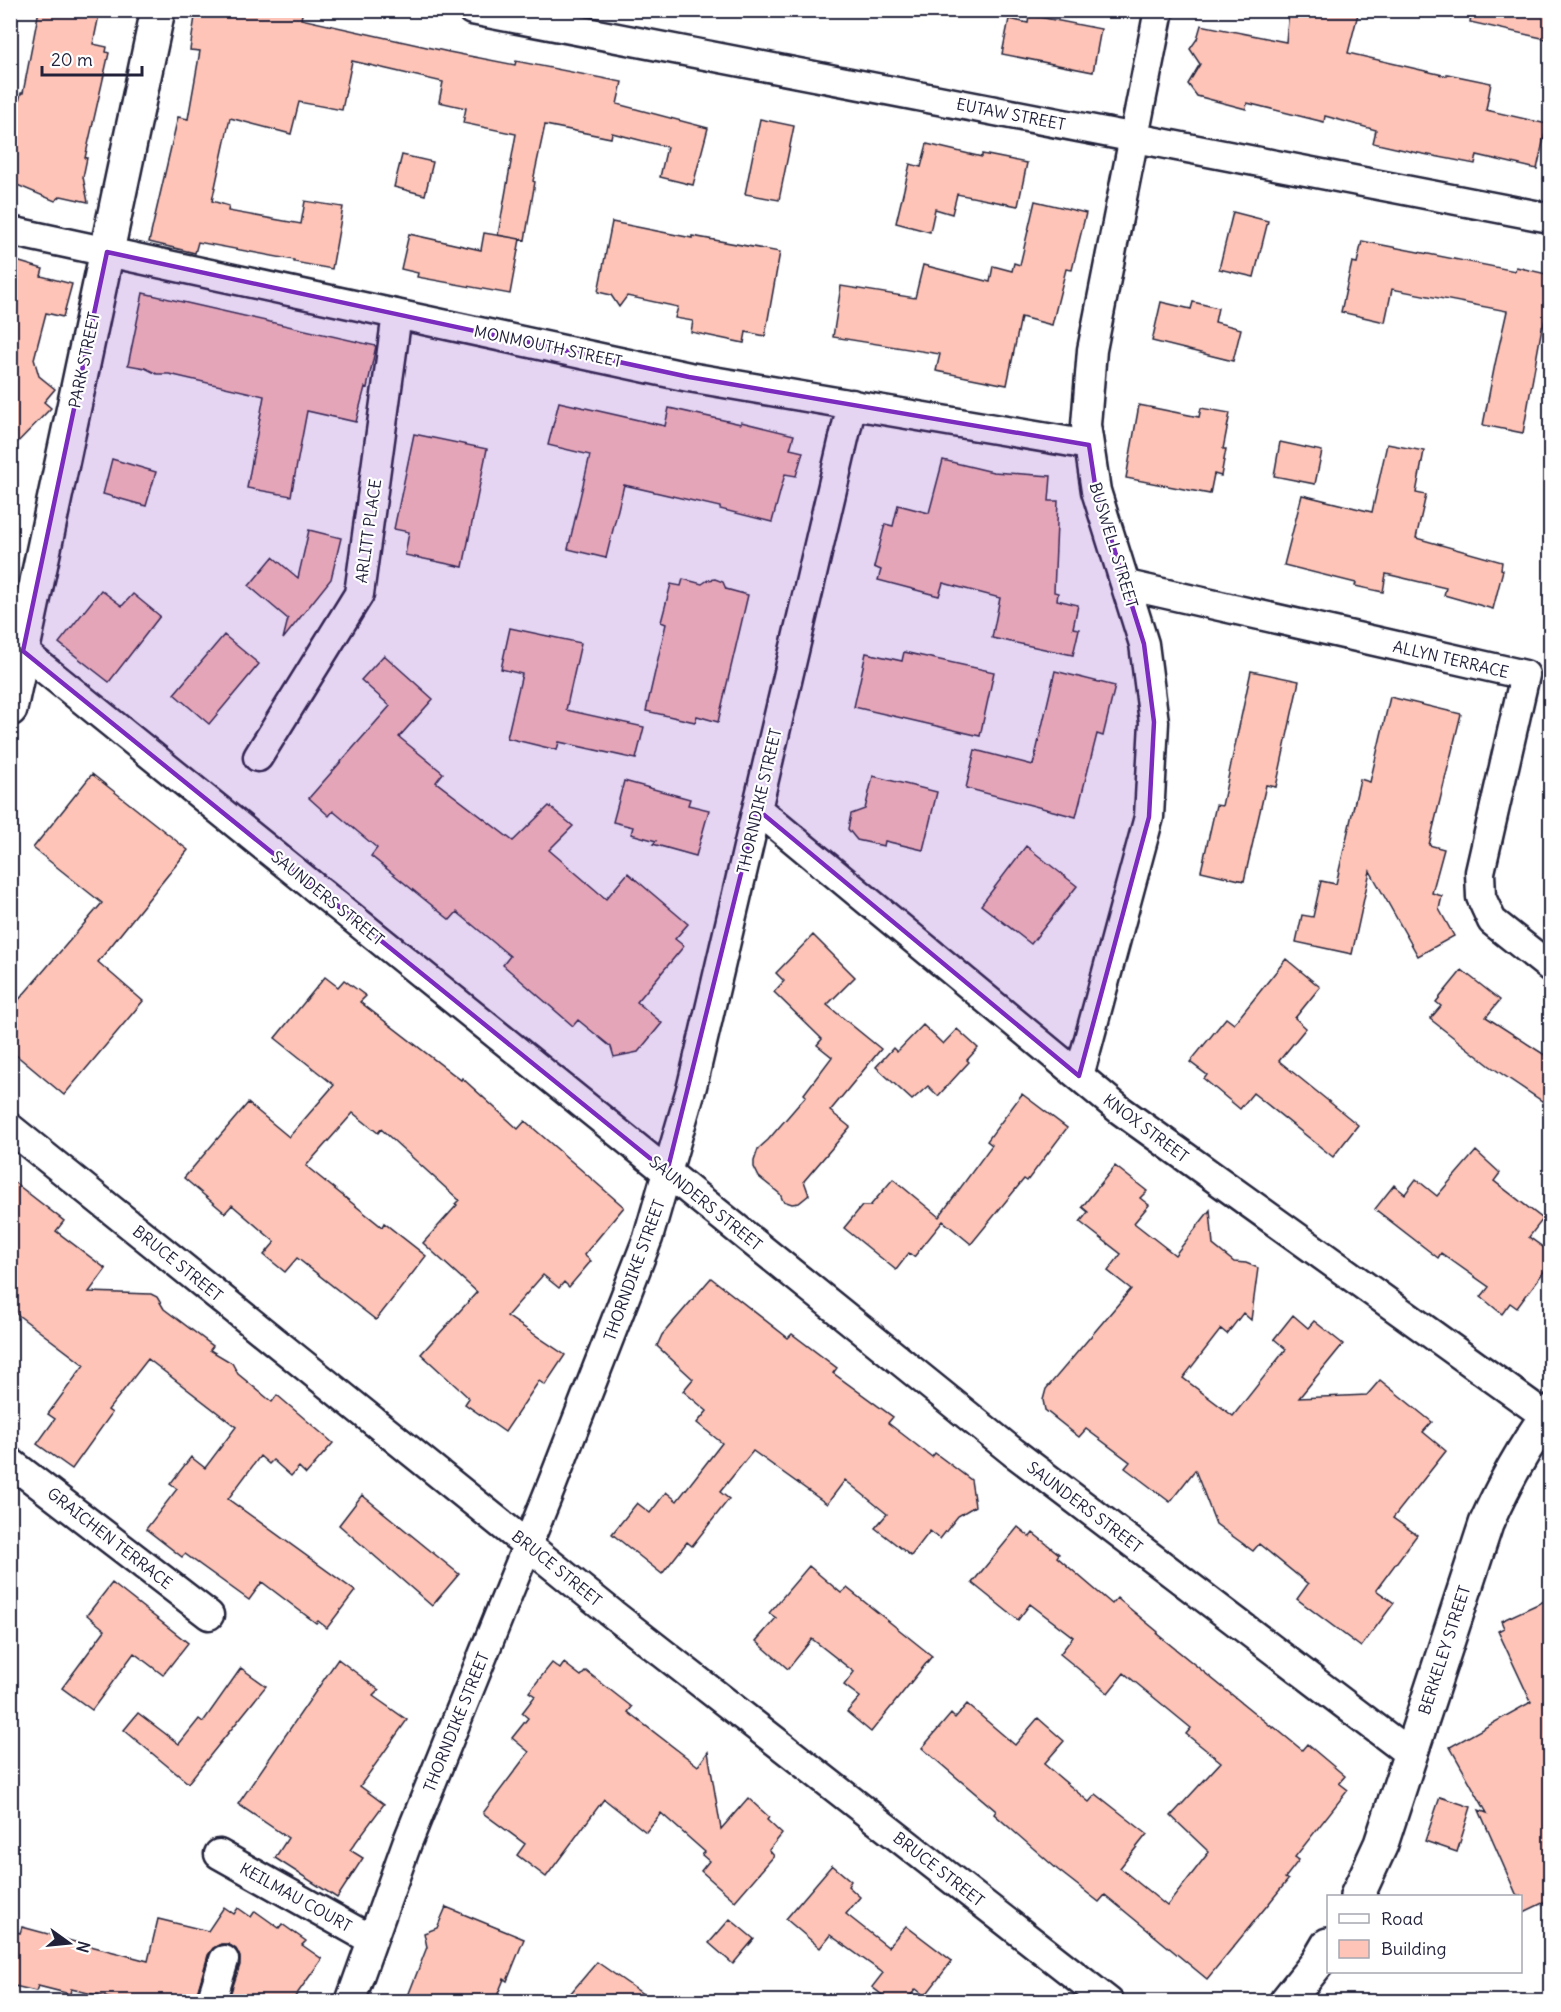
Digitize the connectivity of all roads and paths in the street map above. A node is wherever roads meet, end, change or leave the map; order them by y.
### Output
1 (158, 10) edge
2 (471, 10) edge
3 (1159, 10) edge
4 (1135, 138) junction
5 (1551, 218) edge
6 (10, 231) edge
7 (107, 252) junction
8 (397, 314) junction
9 (852, 404) junction
10 (1089, 445) junction
11 (1127, 585) junction
12 (17, 646) edge
13 (10, 709) edge
14 (258, 757) dead end
15 (757, 809) junction
16 (1551, 967) edge
17 (1078, 1076) junction
18 (10, 1128) edge
19 (668, 1172) junction
20 (1549, 1418) edge
21 (10, 1462) edge
22 (528, 1545) junction
23 (208, 1615) dead end
24 (1410, 1754) junction
25 (219, 1854) dead end
26 (1357, 1895) edge
27 (372, 1940) junction
28 (1327, 1948) edge
29 (224, 1960) dead end
30 (211, 2001) edge
31 (350, 2001) edge
32 (1108, 2001) edge
33 (1286, 2001) edge

1 - 7 main road, PARK STREET
2 - 4 street, EUTAW STREET
3 - 4 street, BUSWELL STREET
4 - 5 street, EUTAW STREET
4 - 10 street, BUSWELL STREET
6 - 7 street, MONMOUTH STREET
7 - 8 street, MONMOUTH STREET
7 - 12 main road, PARK STREET
8 - 9 street, MONMOUTH STREET
8 - 14 street, ARLITT PLACE
9 - 10 street, MONMOUTH STREET
9 - 15 street, THORNDIKE STREET
10 - 11 street, BUSWELL STREET
11 - 16 street, ALLYN TERRACE
11 - 17 street, BUSWELL STREET
12 - 13 main road, PARK STREET
12 - 19 street, SAUNDERS STREET
15 - 17 street, KNOX STREET
15 - 19 street, THORNDIKE STREET
17 - 20 street, KNOX STREET
18 - 22 street, BRUCE STREET
19 - 22 street, THORNDIKE STREET
19 - 24 street, SAUNDERS STREET
20 - 24 main road, BERKELEY STREET
21 - 23 street, GRAICHEN TERRACE
22 - 27 street, THORNDIKE STREET
22 - 32 street, BRUCE STREET
24 - 26 main road, BERKELEY STREET
25 - 27 street, KEILMAU COURT
27 - 31 street, THORNDIKE STREET
28 - 33 main road
29 - 30 street

